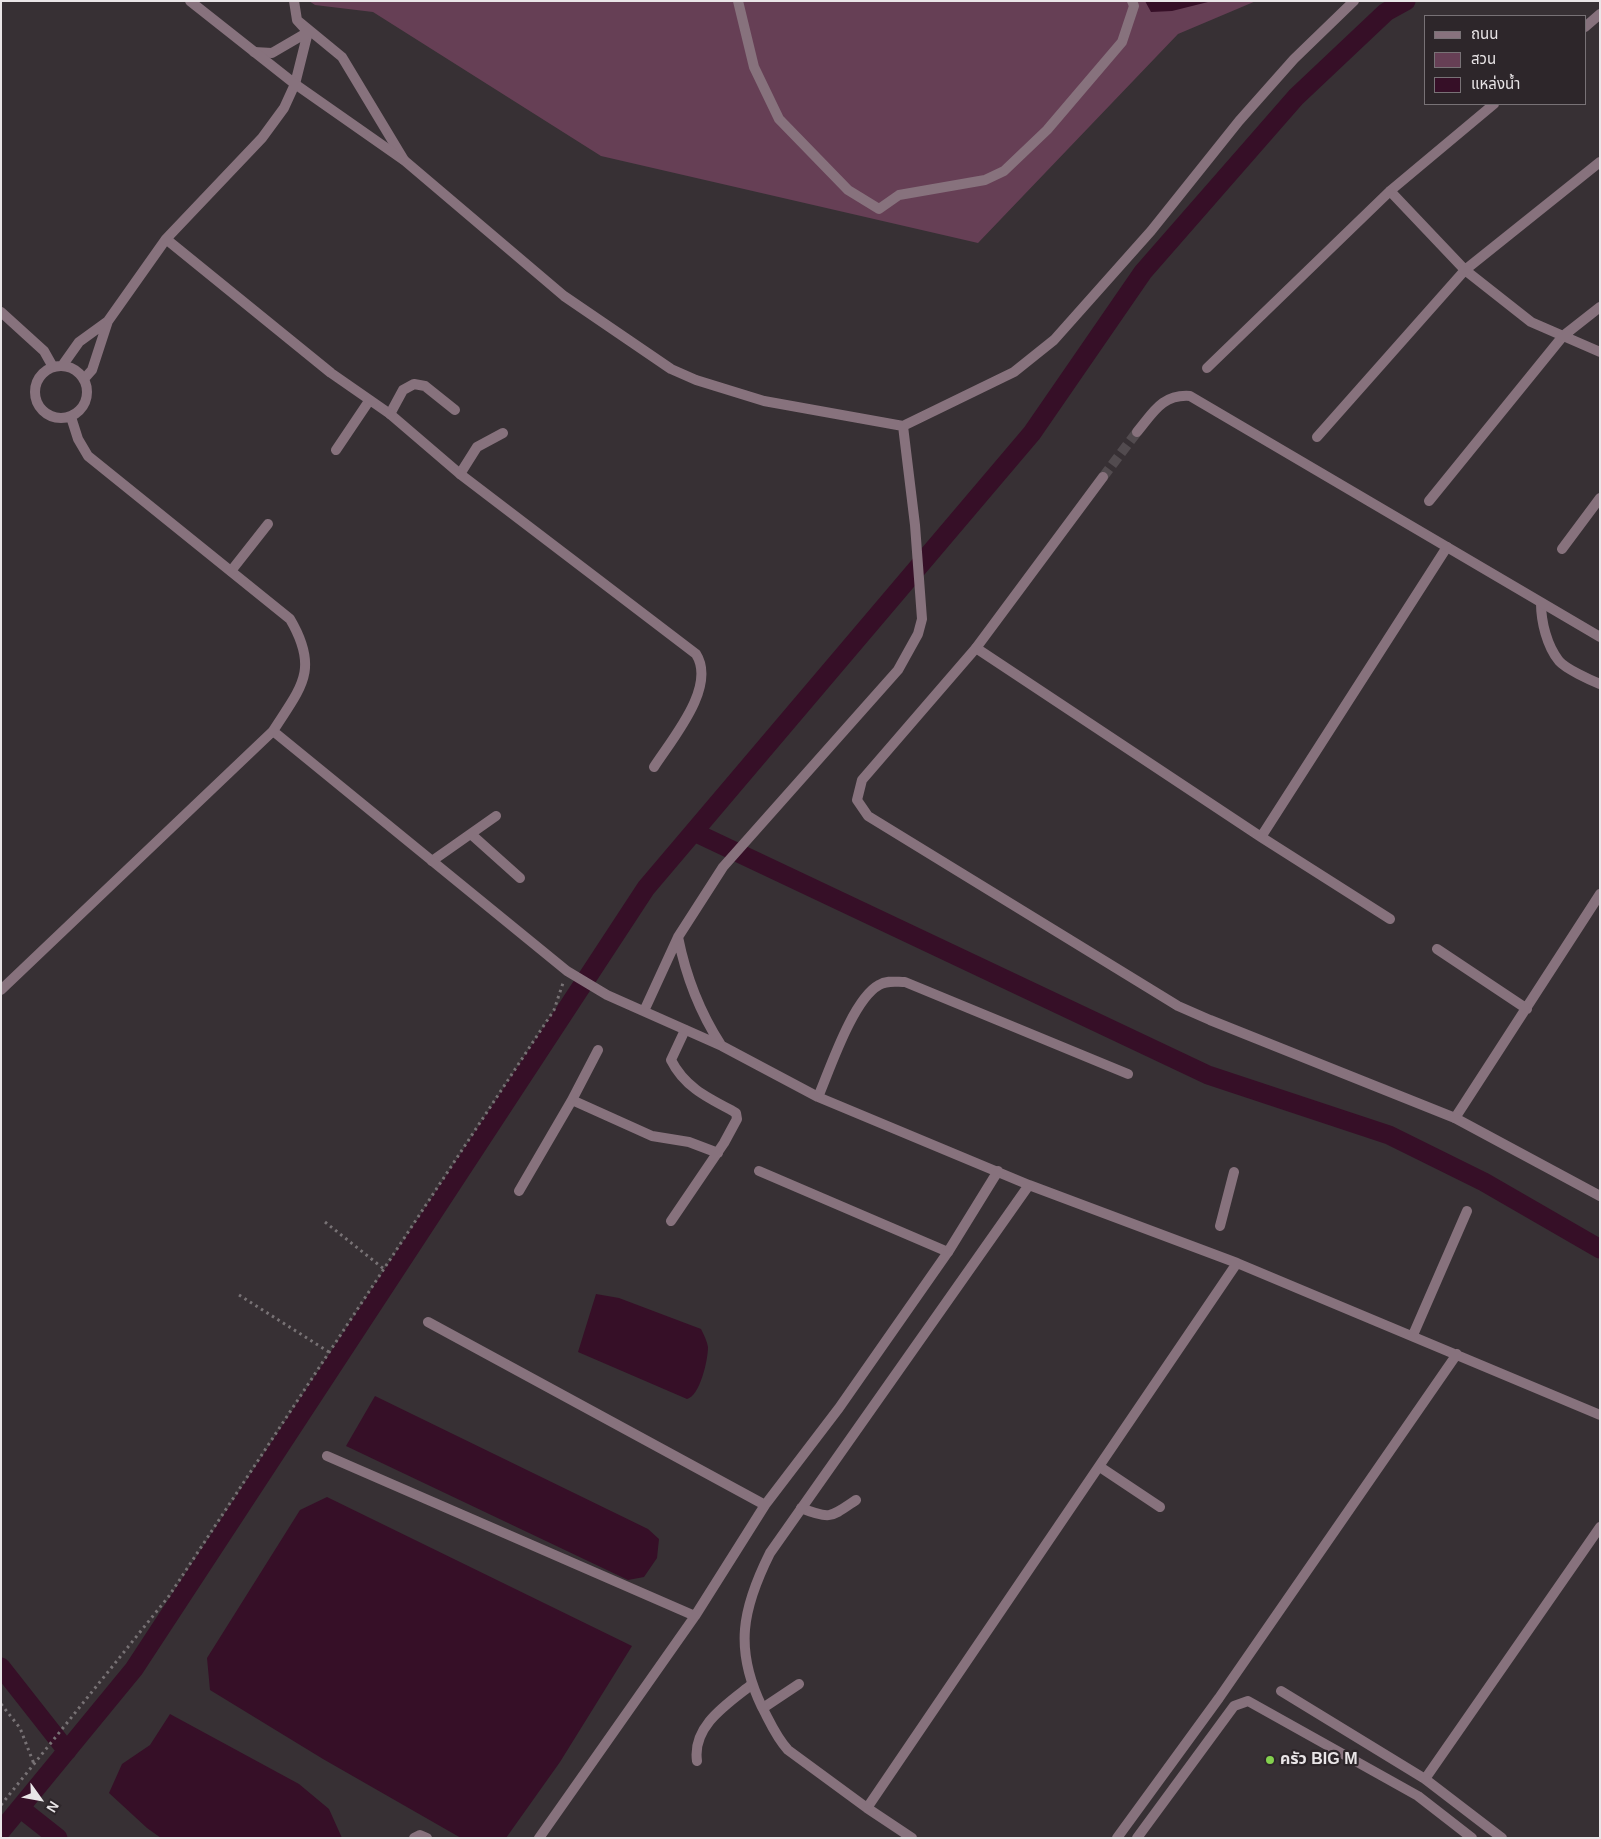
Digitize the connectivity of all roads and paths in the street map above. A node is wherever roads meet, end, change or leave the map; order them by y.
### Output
1 (190, 1) edge
2 (294, 1) edge
3 (738, 1) edge
4 (1132, 1) edge
5 (1354, 1) edge
6 (1600, 14) edge
7 (297, 20) junction
8 (1586, 26) edge
9 (308, 32) junction
10 (254, 52) junction
11 (296, 84) junction
12 (1493, 105) edge
13 (405, 161) junction
14 (1600, 162) edge
15 (1390, 191) junction
16 (166, 240) junction
17 (1465, 270) junction
18 (1600, 307) edge
19 (1, 312) edge
20 (108, 321) junction
21 (1563, 336) junction
22 (1600, 352) edge
23 (57, 366) junction
24 (1207, 368) dead end
25 (84, 379) junction
26 (369, 401) junction
27 (455, 410) dead end
28 (390, 414) junction
29 (71, 417) junction
30 (903, 426) junction
31 (1137, 432) tunnel mouth
32 (503, 433) dead end
33 (1317, 437) dead end
34 (336, 450) dead end
35 (460, 474) junction
36 (1103, 477) tunnel mouth
37 (1600, 498) edge
38 (1429, 501) dead end
39 (268, 524) dead end
40 (1447, 547) junction
41 (1562, 549) dead end
42 (231, 571) junction
43 (1541, 603) junction
44 (1600, 637) edge
45 (976, 648) junction
46 (1600, 684) edge
47 (273, 731) junction
48 (654, 767) dead end
49 (496, 816) dead end
50 (472, 835) junction
51 (1261, 837) junction
52 (432, 861) junction
53 (520, 878) dead end
54 (1600, 894) edge
55 (1390, 919) dead end
56 (678, 937) junction
57 (1436, 949) dead end
58 (567, 971) junction
59 (1, 990) edge
60 (1527, 1010) junction
61 (644, 1011) junction
62 (685, 1030) junction
63 (722, 1046) junction
64 (598, 1050) dead end
65 (1128, 1074) dead end
66 (818, 1097) junction
67 (572, 1100) junction
68 (1455, 1118) junction
69 (718, 1153) junction
70 (759, 1171) dead end
71 (998, 1172) junction
72 (1234, 1172) dead end
73 (1029, 1185) junction
74 (519, 1191) dead end
75 (1600, 1196) edge
76 (1467, 1211) dead end
77 (672, 1221) dead end
78 (325, 1222) dead end
79 (1220, 1226) dead end
80 (948, 1252) junction
81 (1237, 1263) junction
82 (384, 1269) junction
83 (240, 1295) dead end
84 (428, 1322) dead end
85 (1412, 1335) junction
86 (328, 1352) junction
87 (1457, 1354) junction
88 (1600, 1415) edge
89 (327, 1456) dead end
90 (1100, 1467) junction
91 (856, 1500) dead end
92 (765, 1505) junction
93 (1160, 1507) dead end
94 (802, 1508) junction
95 (1600, 1526) edge
96 (695, 1616) junction
97 (751, 1684) junction
98 (799, 1684) dead end
99 (1281, 1692) dead end
100 (1, 1704) edge
101 (763, 1708) junction
102 (697, 1761) dead end
103 (34, 1764) junction
104 (1425, 1779) junction
105 (1, 1805) edge
106 (867, 1808) junction
107 (414, 1838) edge
108 (428, 1838) edge
109 (539, 1838) edge
110 (912, 1838) edge
111 (1117, 1838) edge
112 (1137, 1838) edge
113 (1472, 1838) edge
114 (1502, 1838) edge

1 - 10 street
2 - 7 street
3 - 4 street
5 - 30 street
6 - 8 street
7 - 9 street
7 - 13 street
9 - 10 street
9 - 11 street
10 - 11 street
11 - 13 street
11 - 16 street
12 - 15 street
13 - 30 street
14 - 17 street
15 - 17 street
15 - 24 street
16 - 20 street
16 - 26 street
17 - 21 street
17 - 33 street
18 - 21 street
19 - 23 street
20 - 23 street
20 - 25 street
21 - 22 street
21 - 38 street
23 - 25 street
23 - 29 street
25 - 29 street
26 - 28 street
26 - 34 street
27 - 28 street
28 - 35 street
29 - 42 street
30 - 56 street
31 - 40 street
32 - 35 street
35 - 48 street
36 - 45 street
37 - 41 street
39 - 42 street
40 - 43 street
40 - 51 street
42 - 47 street
43 - 44 street
43 - 46 street
45 - 51 street
45 - 68 street
47 - 52 street
47 - 59 street
49 - 50 street
50 - 52 street
50 - 53 street
51 - 55 street
52 - 58 street
54 - 60 street
56 - 61 street
56 - 63 street
57 - 60 street
58 - 61 street
58 - 82 path
60 - 68 street
61 - 62 street
62 - 63 street
62 - 69 street
63 - 66 street
64 - 67 street
65 - 66 street
66 - 71 street
67 - 69 street
67 - 74 street
68 - 75 street
69 - 77 street
70 - 80 street
71 - 73 street
71 - 80 street
72 - 79 street
73 - 81 street
73 - 94 street
76 - 85 street
78 - 82 path
80 - 92 street
81 - 85 street
81 - 90 street
82 - 86 path
83 - 86 path
84 - 92 street
85 - 87 street
86 - 103 path
87 - 88 street
87 - 111 street
89 - 96 street
90 - 93 street
90 - 106 street
91 - 94 street
92 - 96 street
94 - 97 street
95 - 104 street
96 - 109 street
97 - 101 street
97 - 102 street
98 - 101 street
99 - 104 street
100 - 103 path
101 - 106 street
103 - 105 path
104 - 114 street
106 - 110 street
107 - 108 street
112 - 113 street

